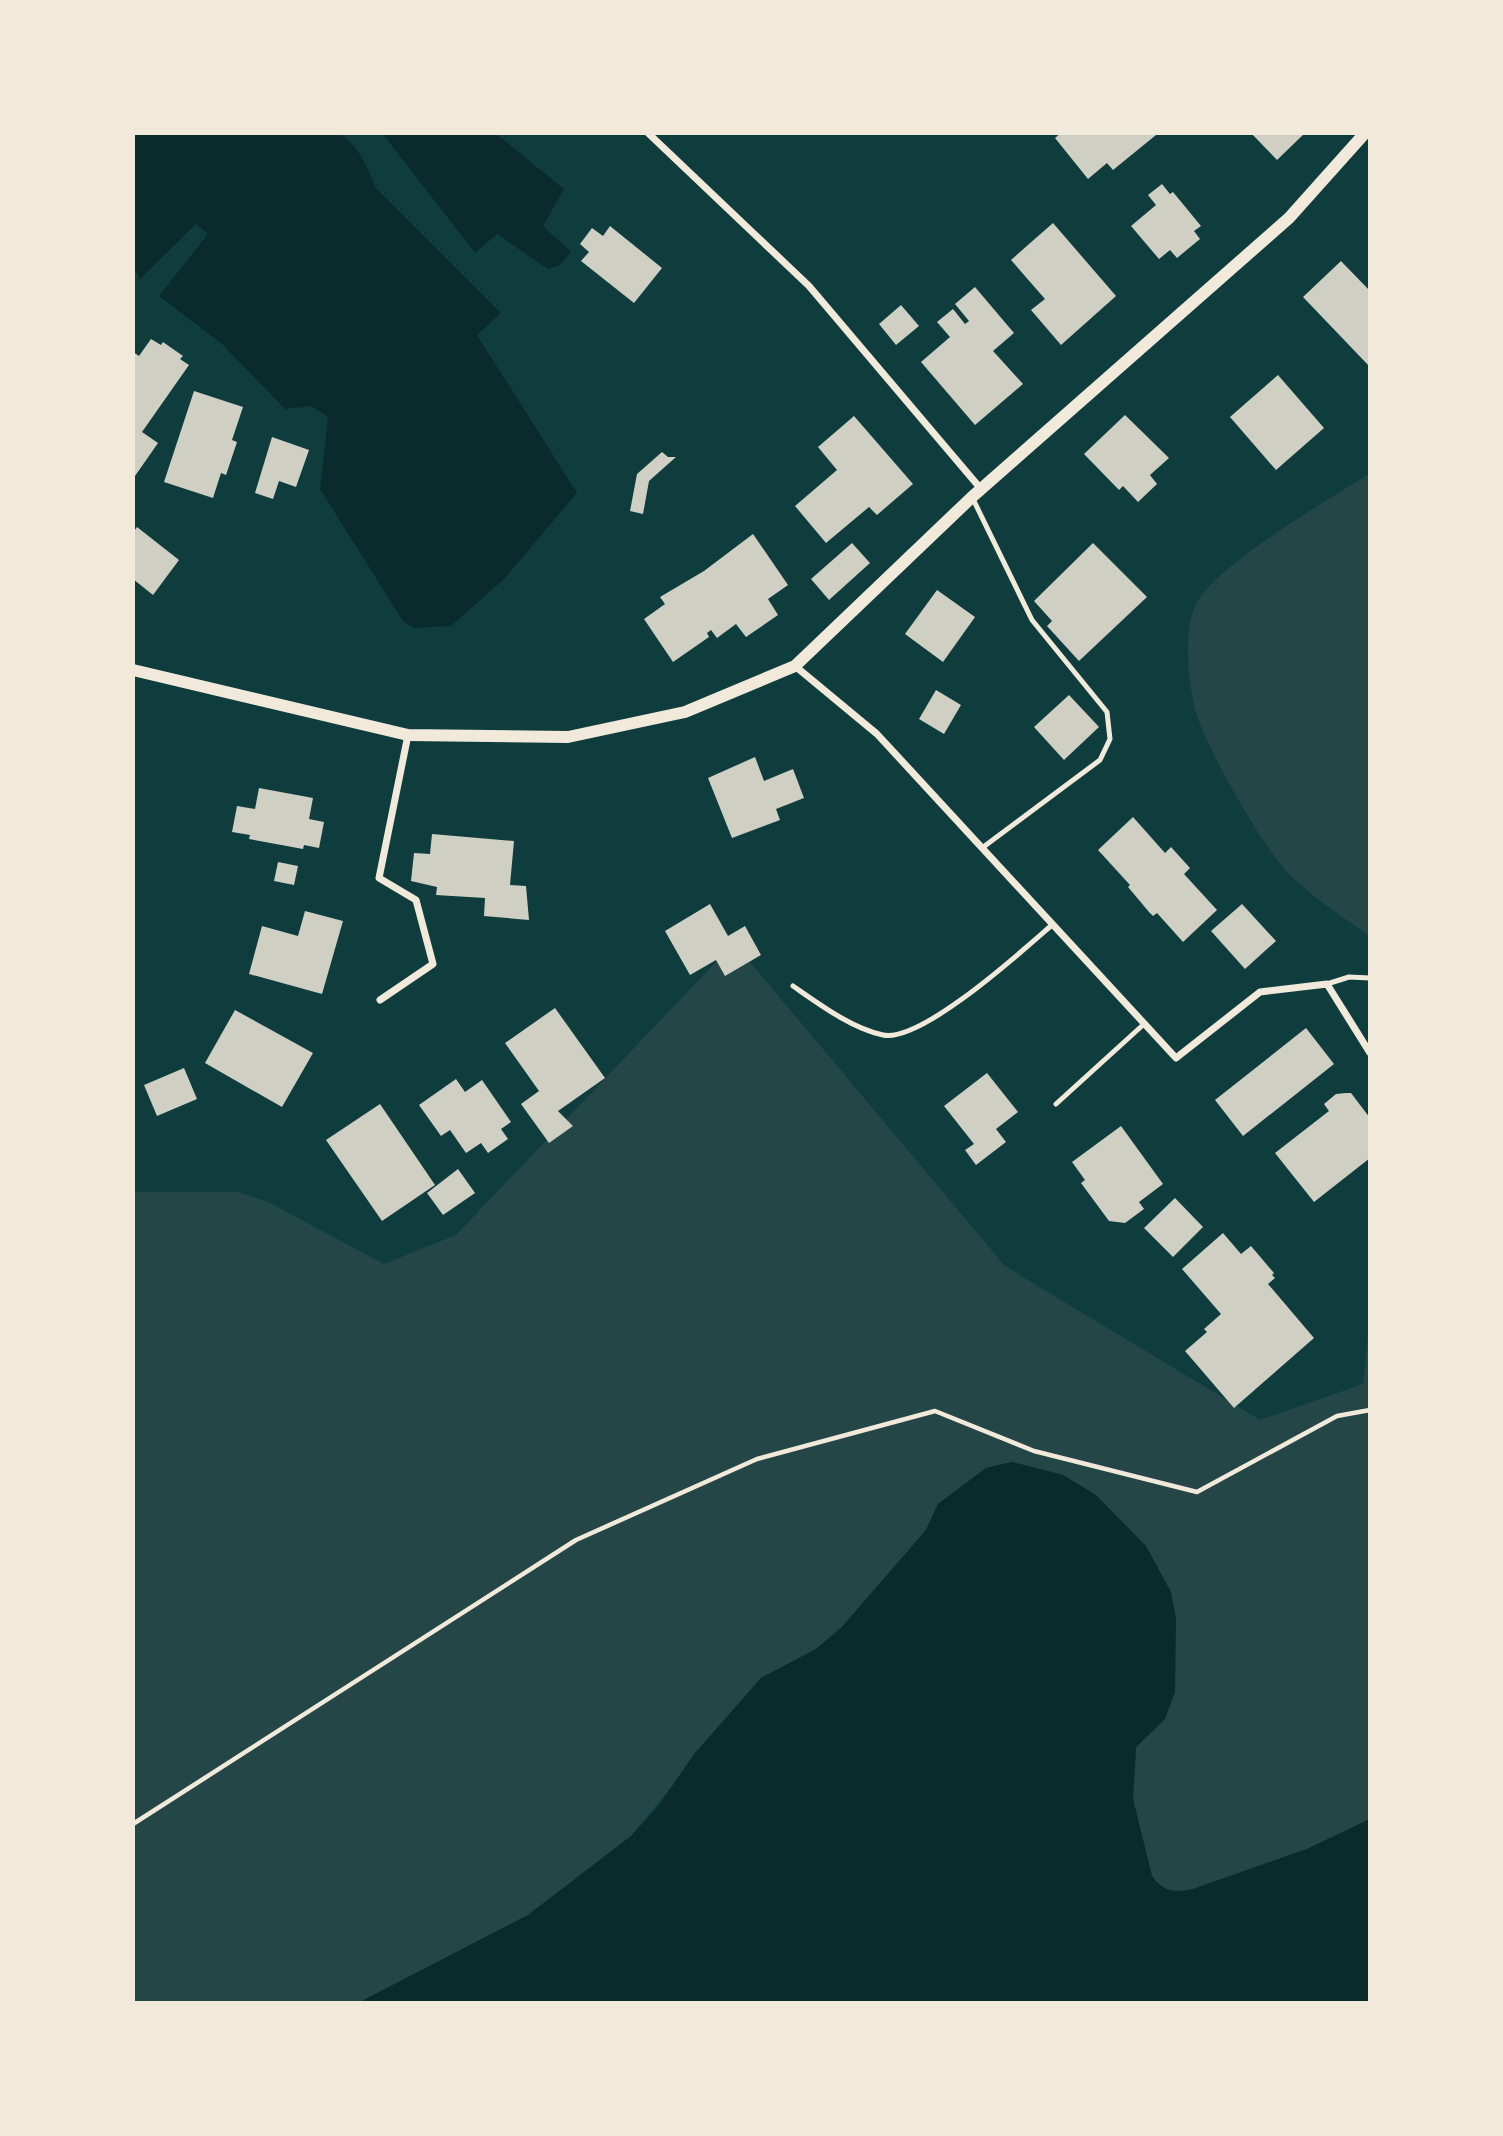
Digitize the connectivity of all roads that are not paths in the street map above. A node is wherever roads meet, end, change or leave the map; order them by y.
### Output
1 (648, 133) edge
2 (1365, 133) edge
3 (977, 493) junction
4 (795, 666) junction
5 (133, 670) edge
6 (408, 735) junction
7 (982, 848) junction
8 (1052, 925) junction
9 (1370, 978) edge
10 (1327, 984) junction
11 (793, 986) dead end
12 (380, 1000) dead end
13 (1144, 1024) junction
14 (1370, 1053) edge
15 (1056, 1104) dead end

1 - 3 street
2 - 3 street
3 - 4 street
3 - 7 lane
4 - 6 street
4 - 7 street
5 - 6 street
6 - 12 street
7 - 8 street
8 - 11 lane
8 - 13 street
9 - 10 lane
10 - 13 street
10 - 14 street
13 - 15 lane

